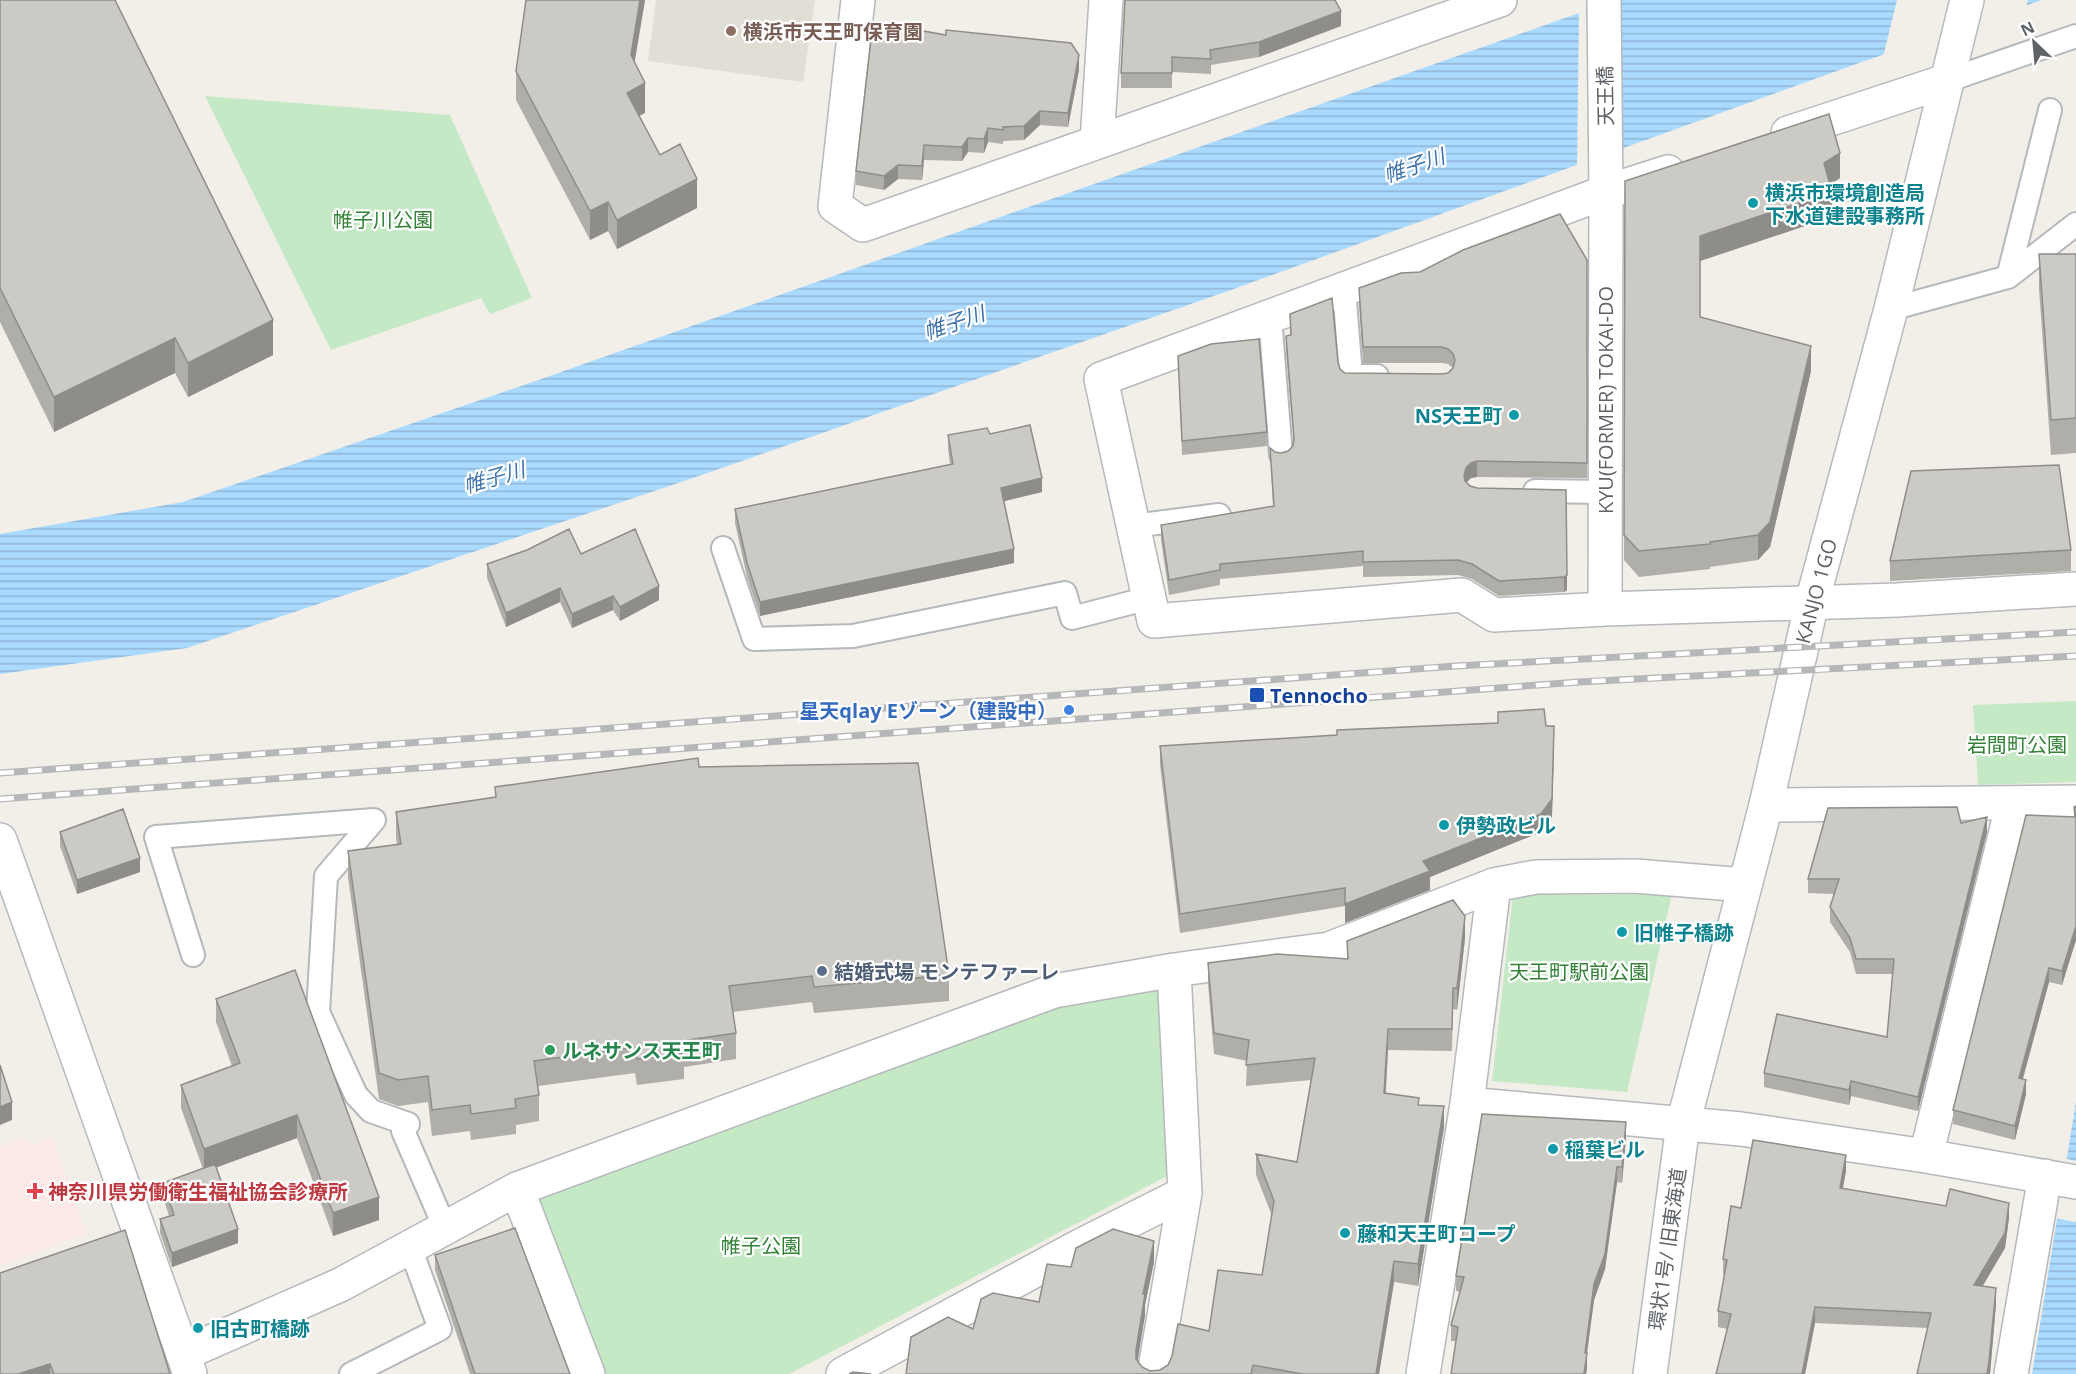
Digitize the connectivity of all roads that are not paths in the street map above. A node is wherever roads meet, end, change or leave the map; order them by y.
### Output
1 (858, 0) edge
2 (1106, 0) edge
3 (1500, 0) edge
4 (1604, 0) edge
5 (1967, 0) edge
6 (2076, 36) edge
7 (1949, 70) junction
8 (2050, 110) dead end
9 (1097, 142) junction
10 (1761, 142) edge
11 (1695, 164) edge
12 (1606, 192) junction
13 (2076, 224) edge
14 (2008, 277) junction
15 (1344, 290) junction
16 (1891, 309) junction
17 (1270, 317) junction
18 (1397, 376) edge
19 (1281, 455) edge
20 (1512, 490) edge
21 (1605, 492) junction
22 (1220, 515) edge
23 (1133, 526) junction
24 (723, 548) dead end
25 (2076, 589) edge
26 (1149, 598) junction
27 (1812, 602) junction
28 (1605, 609) junction
29 (2076, 802) edge
30 (2013, 803) junction
31 (1766, 805) junction
32 (0, 840) edge
33 (1494, 885) junction
34 (1745, 885) junction
35 (193, 955) dead end
36 (1174, 970) junction
37 (1467, 1104) junction
38 (1683, 1124) junction
39 (1926, 1156) junction
40 (2061, 1179) edge
41 (517, 1189) junction
42 (1185, 1193) junction
43 (445, 1227) junction
44 (410, 1247) junction
45 (186, 1364) edge
46 (351, 1374) edge
47 (588, 1374) edge
48 (843, 1374) edge
49 (1154, 1374) edge
50 (1423, 1374) edge
51 (1650, 1374) edge
52 (2011, 1374) edge

1 - 9 street
2 - 9 street
3 - 9 street
4 - 12 street, 天王橋
5 - 7 street, KANJO 1GO
6 - 7 lane
7 - 10 street
7 - 16 street, KANJO 1GO
8 - 14 lane
11 - 12 street
12 - 15 street
12 - 21 street, KYU(FORMER) TOKAI-DO
13 - 14 lane
14 - 16 lane
15 - 17 street
15 - 18 lane
16 - 27 street, KANJO 1GO
17 - 19 lane
17 - 23 street
20 - 21 lane
21 - 28 street, KYU(FORMER) TOKAI-DO
22 - 23 lane
23 - 26 street
24 - 26 lane
25 - 27 street
26 - 28 street
27 - 28 street
27 - 31 street, KANJO 1GO
29 - 30 street
30 - 31 street
30 - 39 street
31 - 34 street, KANJO 1GO
32 - 45 street
33 - 34 street
33 - 36 street
33 - 37 street
34 - 38 street, KANJO 1GO
35 - 43 lane
36 - 41 street
36 - 42 street
37 - 38 street
37 - 50 street
38 - 39 street
38 - 51 street, 環状1号/ 旧東海道
39 - 40 street
40 - 52 street
41 - 43 street
41 - 47 street
42 - 48 street
42 - 49 street
43 - 44 street
44 - 45 street
44 - 46 lane

